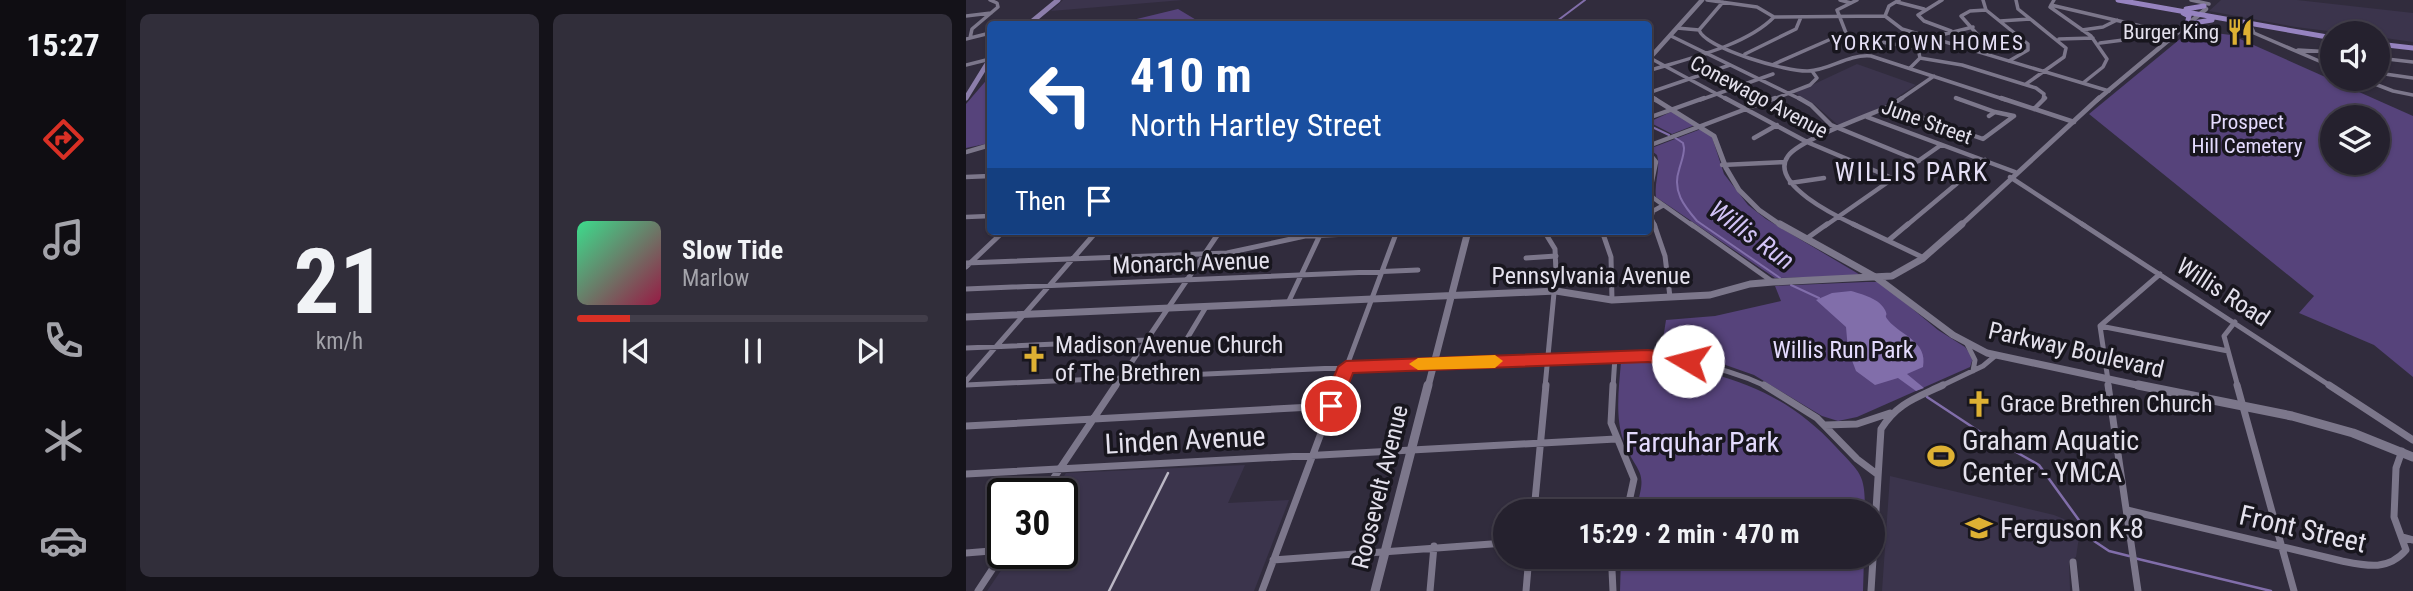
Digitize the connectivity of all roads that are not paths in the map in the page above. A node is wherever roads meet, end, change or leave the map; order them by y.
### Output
1 (990, 0) edge
2 (1053, 0) edge
3 (1058, 0) edge
4 (1702, 0) edge
5 (1707, 0) edge
6 (1840, 0) edge
7 (1857, 0) edge
8 (1942, 0) edge
9 (1983, 0) edge
10 (2016, 0) edge
11 (2054, 0) edge
12 (2118, 0) edge
13 (2134, 0) edge
14 (2192, 0) edge
15 (2213, 0) edge
16 (1897, 1) edge
17 (1723, 2) junction
18 (1851, 3) junction
19 (2051, 5) junction
20 (2207, 6) junction
21 (2180, 8) junction
22 (1924, 9) junction
23 (2164, 9) junction
24 (1986, 10) junction
25 (993, 13) junction
26 (2199, 14) junction
27 (966, 16) edge
28 (1838, 16) junction
29 (1885, 16) junction
30 (2221, 16) junction
31 (1774, 17) junction
32 (1801, 17) junction
33 (2031, 19) junction
34 (2118, 20) junction
35 (1030, 21) edge
36 (1031, 21) edge
37 (2000, 21) junction
38 (2232, 21) junction
39 (2187, 24) junction
40 (2250, 24) junction
41 (1973, 27) junction
42 (1677, 28) junction
43 (2154, 29) junction
44 (1699, 30) junction
45 (2082, 30) junction
46 (1951, 31) junction
47 (987, 34) edge
48 (2175, 34) junction
49 (2320, 34) edge
50 (2320, 34) edge
51 (1671, 36) junction
52 (968, 38) edge
53 (1848, 38) junction
54 (2093, 38) junction
55 (1933, 39) junction
56 (2059, 39) junction
57 (2100, 43) junction
58 (2390, 43) edge
59 (2413, 46) edge
60 (1722, 47) junction
61 (1918, 48) junction
62 (2295, 50) junction
63 (1974, 51) junction
64 (2320, 51) edge
65 (1705, 53) junction
66 (1745, 54) junction
67 (1652, 56) edge
68 (1920, 58) junction
69 (987, 59) edge
70 (2390, 59) edge
71 (987, 60) edge
72 (1652, 60) edge
73 (987, 61) edge
74 (2009, 61) junction
75 (2320, 61) edge
76 (2413, 62) edge
77 (1774, 64) junction
78 (966, 65) edge
79 (1665, 65) junction
80 (1730, 65) junction
81 (1910, 68) junction
82 (1652, 70) edge
83 (1812, 71) junction
84 (2044, 72) junction
85 (1773, 74) dead end
86 (2390, 75) edge
87 (1934, 76) junction
88 (2413, 78) edge
89 (1689, 79) junction
90 (1759, 79) junction
91 (2083, 83) junction
92 (2025, 84) junction
93 (968, 87) edge
94 (2390, 89) edge
95 (2109, 91) junction
96 (1652, 93) edge
97 (1717, 93) junction
98 (1790, 93) junction
99 (2413, 95) edge
100 (1652, 96) edge
101 (966, 98) edge
102 (1956, 99) dead end
103 (1890, 106) junction
104 (1673, 109) junction
105 (1748, 109) junction
106 (2034, 109) junction
107 (1991, 113) joint
108 (1866, 116) junction
109 (1652, 117) edge
110 (2074, 122) junction
111 (1777, 125) junction
112 (1701, 126) junction
113 (1838, 128) junction
114 (1754, 138) dead end
115 (1807, 142) junction
116 (1652, 145) edge
117 (1941, 145) junction
118 (987, 146) edge
119 (966, 152) edge
120 (1652, 157) edge
121 (1919, 160) junction
122 (1985, 160) junction
123 (1784, 162) junction
124 (1722, 165) junction
125 (1652, 174) edge
126 (2013, 175) junction
127 (987, 176) edge
128 (966, 177) edge
129 (1825, 178) dead end
130 (1892, 178) junction
131 (1790, 183) junction
132 (1652, 197) edge
133 (1662, 206) junction
134 (1652, 214) edge
135 (987, 216) edge
136 (966, 217) edge
137 (1839, 217) junction
138 (1652, 220) edge
139 (1000, 235) edge
140 (1094, 235) edge
141 (1218, 235) edge
142 (1320, 235) joint
143 (1396, 235) edge
144 (1467, 235) edge
145 (1548, 235) edge
146 (1603, 235) edge
147 (1806, 239) junction
148 (1889, 240) junction
149 (1207, 254) junction
150 (1556, 256) junction
151 (1526, 258) dead end
152 (1924, 258) junction
153 (1073, 259) junction
154 (968, 264) edge
155 (1418, 270) dead end
156 (1382, 272) junction
157 (2160, 274) junction
158 (1302, 276) junction
159 (1878, 278) junction
160 (1187, 281) junction
161 (1776, 282) junction
162 (1049, 286) junction
163 (966, 289) edge
164 (1556, 291) junction
165 (1451, 295) junction
166 (1670, 297) junction
167 (1373, 300) junction
168 (1612, 300) junction
169 (1288, 303) junction
170 (1206, 307) junction
171 (1167, 309) junction
172 (1024, 315) junction
173 (966, 317) edge
174 (2235, 322) junction
175 (2100, 326) junction
176 (1147, 340) junction
177 (1185, 342) dead end
178 (1967, 344) junction
179 (995, 347) junction
180 (966, 348) edge
181 (2228, 351) junction
182 (1995, 356) junction
183 (1615, 358) junction
184 (1548, 359) junction
185 (1433, 364) junction
186 (1346, 367) junction
187 (1973, 371) junction
188 (1122, 379) junction
189 (2108, 379) junction
190 (966, 383) edge
191 (2241, 405) junction
192 (1331, 406) junction
193 (1891, 412) junction
194 (1095, 419) junction
195 (1825, 425) junction
196 (966, 426) edge
197 (1616, 439) junction
198 (2413, 440) edge
199 (1542, 442) junction
200 (1411, 449) junction
201 (2402, 452) junction
202 (1313, 454) junction
203 (2413, 457) edge
204 (1062, 467) junction
205 (966, 474) edge
206 (1877, 474) junction
207 (1054, 478) edge
208 (1535, 499) edge
209 (1630, 499) edge
210 (2127, 510) junction
211 (2402, 537) junction
212 (2413, 540) edge
213 (1493, 543) edge
214 (1434, 546) junction
215 (2282, 547) junction
216 (1386, 551) junction
217 (966, 552) edge
218 (987, 552) edge
219 (1273, 560) junction
220 (2073, 562) dead end
221 (992, 569) edge
222 (1528, 569) edge
223 (1612, 569) edge
224 (2293, 588) edge
225 (978, 591) edge
226 (1262, 591) edge
227 (1375, 591) edge
228 (1430, 591) edge
229 (1526, 591) edge
230 (1613, 591) edge
231 (1871, 591) edge
232 (2077, 591) edge
233 (2138, 591) edge

1 - 25 street
2 - 35 main road
3 - 36 main road
4 - 42 street
5 - 17 street
6 - 18 street
7 - 18 street
8 - 22 street
9 - 24 street
10 - 33 street
11 - 19 street
12 - 23 highway
13 - 21 highway
14 - 20 street
15 - 20 street, Pennsylvania Avenue
16 - 22 street
16 - 29 street
17 - 31 street
17 - 44 street
18 - 28 street
19 - 34 street
19 - 45 street
20 - 21 highway
20 - 26 street, Pennsylvania Avenue
20 - 30 highway
21 - 26 highway
22 - 46 street
23 - 26 highway
23 - 39 highway
24 - 37 street
24 - 41 street
25 - 27 street
25 - 52 street
26 - 30 highway
26 - 38 highway
26 - 39 street, Pennsylvania Avenue
28 - 29 street
28 - 32 street
28 - 53 street
29 - 55 street
30 - 49 highway
31 - 32 street
31 - 60 street
32 - 66 street
33 - 37 street
33 - 56 street
34 - 43 street
34 - 45 street
37 - 74 street
38 - 39 highway
38 - 40 highway
39 - 48 street, Pennsylvania Avenue
40 - 50 highway
40 - 62 street
41 - 46 street
41 - 63 street
42 - 44 street
42 - 51 street
43 - 48 street
43 - 57 street
44 - 60 street
45 - 54 street
46 - 55 street
47 - 52 street
48 - 95 street, Pennsylvania Avenue
51 - 65 street
51 - 67 street
53 - 61 street
53 - 77 street
54 - 56 street
54 - 57 street
55 - 61 street
55 - 63 street
56 - 84 street
57 - 91 street
58 - 59 highway
60 - 65 street
60 - 66 street
61 - 68 street
62 - 64 street
62 - 75 street
63 - 74 street
65 - 79 street
65 - 80 street
66 - 77 street
68 - 81 street
68 - 92 street
69 - 78 street
70 - 76 street
71 - 93 main road
72 - 79 street, Conewago Avenue
73 - 101 main road
74 - 84 street
77 - 83 street
79 - 82 street
79 - 89 street, Conewago Avenue
80 - 89 street
80 - 90 street
81 - 83 street
81 - 87 street
83 - 98 street
84 - 91 street
84 - 92 street
85 - 90 street
86 - 88 street
87 - 103 street
87 - 106 street
89 - 96 street
89 - 97 street, Conewago Avenue
90 - 97 street
90 - 98 street
91 - 95 street
92 - 106 street
94 - 99 street
95 - 110 street, Pennsylvania Avenue
97 - 104 street
97 - 105 street, Conewago Avenue
98 - 105 street
98 - 113 street
100 - 104 street, Parkway Boulevard
102 - 107 street
103 - 107 street
103 - 108 street
104 - 109 street
104 - 112 street, Parkway Boulevard
105 - 111 street, Conewago Avenue
105 - 112 street
106 - 110 street
108 - 113 street
108 - 117 street, June Street
110 - 126 street, Pennsylvania Avenue
111 - 114 street
111 - 115 street, Conewago Avenue
112 - 116 street
112 - 124 street, Parkway Boulevard
113 - 115 street
113 - 121 street
115 - 123 street
115 - 130 street, Conewago Avenue
117 - 121 street
117 - 122 street, June Street
118 - 119 street
120 - 125 street
121 - 130 street
122 - 126 street, June Street
122 - 148 street
123 - 124 street
123 - 131 street
124 - 147 street, Parkway Boulevard
126 - 152 street, Pennsylvania Avenue
126 - 157 street, Willis Road
127 - 128 street
129 - 131 street
130 - 137 street
131 - 137 street
132 - 133 street
133 - 134 street
133 - 161 street
135 - 136 street
137 - 147 street
137 - 148 street
138 - 166 street
139 - 154 street
140 - 153 street
141 - 149 street
142 - 149 street
142 - 158 street
143 - 156 street
144 - 165 street, Roosevelt Avenue
145 - 150 street
146 - 168 street
147 - 159 street, Parkway Boulevard
148 - 152 street
149 - 153 street
149 - 160 street
150 - 151 street
150 - 164 street
152 - 159 street, Pennsylvania Avenue
153 - 154 street
153 - 162 street
155 - 156 street, Monarch Avenue
156 - 158 street, Monarch Avenue
156 - 167 street
157 - 174 street, Willis Road
157 - 175 street
158 - 160 street, Monarch Avenue
158 - 169 street
159 - 161 street, Pennsylvania Avenue
159 - 178 street, Parkway Boulevard
160 - 162 street, Monarch Avenue
160 - 171 street
161 - 166 street, Pennsylvania Avenue
162 - 163 street, Monarch Avenue
162 - 172 street
164 - 165 street, Pennsylvania Avenue
164 - 168 street, Pennsylvania Avenue
164 - 184 street
165 - 167 street, Pennsylvania Avenue
165 - 185 street, Roosevelt Avenue
166 - 168 street, Pennsylvania Avenue
167 - 169 street, Pennsylvania Avenue
167 - 186 street
169 - 170 street, Pennsylvania Avenue
170 - 171 street, Pennsylvania Avenue
170 - 177 street
171 - 172 street, Pennsylvania Avenue
171 - 176 street
172 - 173 street, Pennsylvania Avenue
172 - 179 street
174 - 181 street
174 - 198 street, Willis Road
175 - 181 street
175 - 189 street
176 - 179 street
176 - 188 street
178 - 182 street, Parkway Boulevard
178 - 187 street
179 - 180 street
179 - 190 street
181 - 191 street
182 - 187 street
182 - 189 street, Parkway Boulevard
183 - 184 street
183 - 195 street
183 - 197 street
184 - 185 street
184 - 199 street
185 - 186 street
185 - 200 street, Roosevelt Avenue
186 - 188 street
186 - 192 street
187 - 193 street
188 - 190 street
188 - 194 street
189 - 191 street, Parkway Boulevard
189 - 210 street
191 - 201 street, Parkway Boulevard
191 - 215 street
192 - 194 street
192 - 202 street
193 - 195 street
193 - 206 street
194 - 196 street
194 - 204 street
195 - 206 street
197 - 199 street, Linden Avenue
197 - 209 street
199 - 200 street, Linden Avenue
199 - 208 street
200 - 202 street, Linden Avenue
200 - 216 street, Roosevelt Avenue
201 - 203 street, Parkway Boulevard
201 - 211 street, Front Street
202 - 204 street, Linden Avenue
202 - 219 street
204 - 205 street, Linden Avenue
204 - 207 street
206 - 231 street
210 - 215 street, Front Street
210 - 233 street
211 - 212 street
211 - 215 street, Front Street
213 - 214 street
214 - 216 street
214 - 228 street
215 - 224 street
216 - 219 street
216 - 227 street, Roosevelt Avenue
217 - 218 street
219 - 226 street
220 - 232 street
221 - 225 street
222 - 229 street
223 - 230 street

